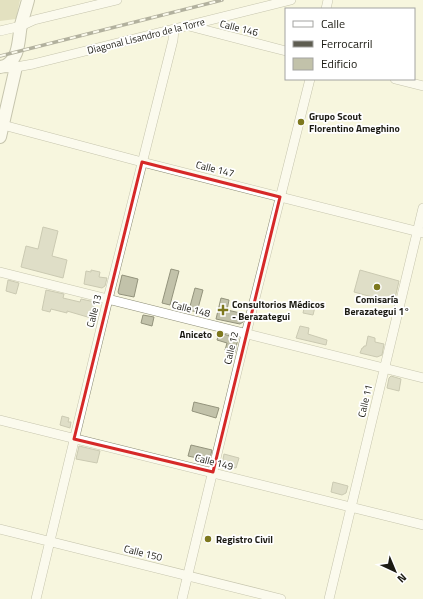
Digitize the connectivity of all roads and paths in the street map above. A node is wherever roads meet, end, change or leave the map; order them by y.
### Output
1 (28, 0) edge
2 (117, 0) edge
3 (271, 0) edge
4 (291, 0) edge
5 (21, 26) junction
6 (187, 26) junction
7 (174, 29) junction
8 (0, 31) edge
9 (17, 52) junction
10 (285, 52) edge
11 (33, 64) junction
12 (7, 67) edge
13 (310, 80) edge
14 (399, 80) edge
15 (423, 86) edge
16 (3, 125) junction
17 (0, 137) edge
18 (142, 162) junction
19 (280, 197) junction
20 (423, 208) edge
21 (420, 232) edge
22 (0, 272) edge
23 (108, 299) junction
24 (246, 334) junction
25 (384, 369) junction
26 (423, 378) edge
27 (0, 420) edge
28 (74, 439) junction
29 (213, 472) junction
30 (351, 508) junction
31 (423, 526) edge
32 (0, 530) edge
33 (50, 542) junction
34 (188, 576) junction
35 (36, 599) edge
36 (182, 599) edge
37 (281, 599) edge
38 (329, 599) edge

1 - 5 main road
2 - 5 street
3 - 6 street
4 - 6 street, Diagonal Lisandro de la Torre
5 - 8 street
5 - 9 main road
6 - 7 street, Diagonal Lisandro de la Torre
6 - 10 street, Calle 146
7 - 11 street, Diagonal Lisandro de la Torre
7 - 18 street, Calle 13
9 - 11 street
9 - 12 main road
11 - 12 street, Diagonal Lisandro de la Torre
12 - 16 main road
13 - 19 street, Calle 12
14 - 15 street
16 - 17 main road
16 - 18 street, Calle 147
18 - 19 street, Calle 147
18 - 23 street, Calle 13
19 - 21 street, Calle 147
19 - 24 street, Calle 12
20 - 21 street, Calle 11
21 - 25 street, Calle 11
22 - 23 street, Calle 148
23 - 24 street, Calle 148
23 - 28 street, Calle 13
24 - 25 street, Calle 148
24 - 29 street, Calle 12
25 - 26 street, Calle 148
25 - 30 street, Calle 11
27 - 28 street, Calle 149
28 - 29 street, Calle 149
28 - 33 street, Calle 13
29 - 30 street, Calle 149
29 - 34 street, Calle 12
30 - 31 street, Calle 149
30 - 38 street, Calle 11
32 - 33 street, Calle 150
33 - 34 street, Calle 150
33 - 35 street, Calle 13
34 - 36 street, Calle 12
34 - 37 street, Calle 150

